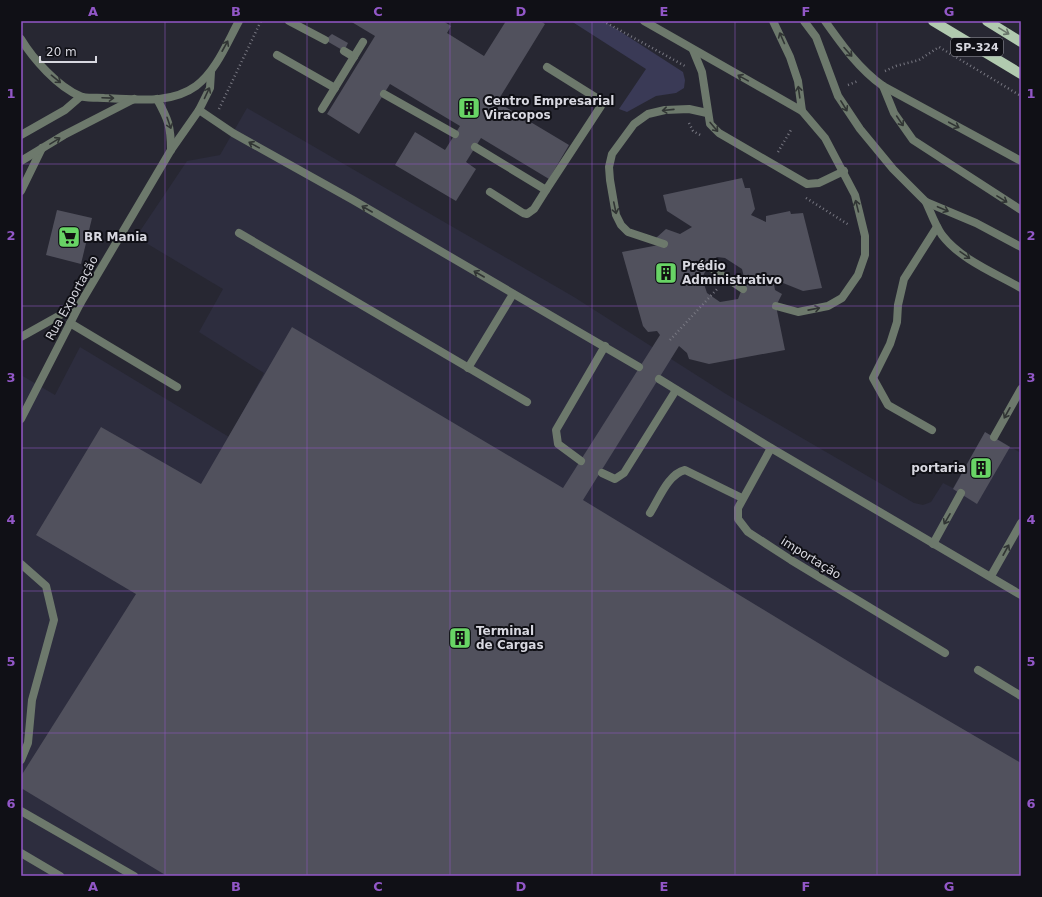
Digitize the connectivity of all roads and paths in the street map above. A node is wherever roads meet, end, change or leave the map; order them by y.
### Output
1 (240, 21) edge
2 (261, 21) edge
3 (289, 21) edge
4 (603, 21) edge
5 (644, 21) edge
6 (773, 21) edge
7 (804, 21) edge
8 (825, 21) edge
9 (933, 21) edge
10 (987, 21) edge
11 (21, 39) edge
12 (325, 40) dead end
13 (363, 42) dead end
14 (1021, 42) edge
15 (693, 50) junction
16 (344, 51) dead end
17 (277, 55) dead end
18 (354, 57) junction
19 (547, 67) dead end
20 (687, 67) dead end
21 (211, 72) junction
22 (882, 72) dead end
23 (1021, 74) edge
24 (859, 81) dead end
25 (846, 86) dead end
26 (883, 86) junction
27 (335, 88) junction
28 (384, 94) dead end
29 (1021, 96) edge
30 (80, 97) junction
31 (135, 99) junction
32 (157, 99) junction
33 (322, 109) dead end
34 (199, 110) junction
35 (802, 111) junction
36 (707, 113) junction
37 (214, 120) junction
38 (791, 130) dead end
39 (455, 134) dead end
40 (21, 136) edge
41 (475, 147) dead end
42 (42, 148) junction
43 (171, 150) junction
44 (776, 155) dead end
45 (21, 161) edge
46 (1021, 161) edge
47 (844, 171) junction
48 (21, 190) edge
49 (546, 190) junction
50 (490, 192) dead end
51 (926, 202) junction
52 (1021, 210) edge
53 (937, 227) junction
54 (239, 233) dead end
55 (664, 244) dead end
56 (1021, 247) edge
57 (708, 266) dead end
58 (1021, 288) edge
59 (743, 289) dead end
60 (715, 292) dead end
61 (513, 294) junction
62 (80, 304) junction
63 (776, 306) dead end
64 (70, 323) junction
65 (21, 337) edge
66 (670, 340) dead end
67 (605, 346) junction
68 (639, 367) dead end
69 (468, 368) junction
70 (659, 379) dead end
71 (177, 387) dead end
72 (1021, 389) edge
73 (676, 390) junction
74 (527, 402) dead end
75 (21, 419) edge
76 (932, 430) dead end
77 (994, 437) dead end
78 (771, 448) junction
79 (582, 461) dead end
80 (602, 473) dead end
81 (961, 493) dead end
82 (742, 498) junction
83 (650, 513) dead end
84 (1021, 523) edge
85 (933, 544) junction
86 (21, 564) edge
87 (991, 576) junction
88 (1021, 595) edge
89 (945, 653) dead end
90 (978, 670) dead end
91 (1021, 696) edge
92 (21, 760) edge
93 (21, 811) edge
94 (21, 853) edge
95 (60, 876) edge
96 (134, 876) edge

21 -> 1 street
2 - 37 path
3 - 12 street
4 - 20 path
5 - 15 street
35 -> 6 street
7 -> 51 street
8 -> 26 street
9 - 23 main road, SP-324
10 -> 14 main road
11 -> 30 street
13 - 18 street
35 -> 15 street
15 - 36 street
16 - 18 street
17 - 27 street
18 - 27 street
19 - 49 street
21 - 32 street
34 -> 21 street, Rua Exportação
22 - 29 path
24 - 25 path
26 -> 46 street
26 -> 52 street
27 - 33 street
28 - 39 street
30 -> 31 street
30 - 40 street
31 - 32 street
42 -> 31 street
32 -> 43 street
34 - 37 street
34 - 43 street, Rua Exportação
35 - 47 street
36 -> 47 street
36 -> 55 street
61 -> 37 street
38 - 44 path
41 - 49 street
42 - 45 street
42 - 48 street
43 - 62 street, Rua Exportação
63 -> 47 street
49 - 50 street
51 - 53 street
51 -> 56 street
53 -> 58 street
53 - 76 street
54 - 69 street
57 - 59 street
60 - 66 path
61 - 67 street
61 - 69 street
62 - 64 street, Rua Exportação
62 - 65 street
64 - 71 street
64 - 75 street, Rua Exportação
67 - 68 street
67 - 79 street
69 - 74 street
70 - 73 street
72 -> 77 street
73 - 78 street
73 - 80 street
78 - 82 street, importação
78 - 85 street
81 -> 85 street
82 - 83 street
82 - 89 street, importação
87 -> 84 street
85 - 87 street
86 - 92 street
87 - 88 street
90 - 91 street
93 - 96 street
94 - 95 street

